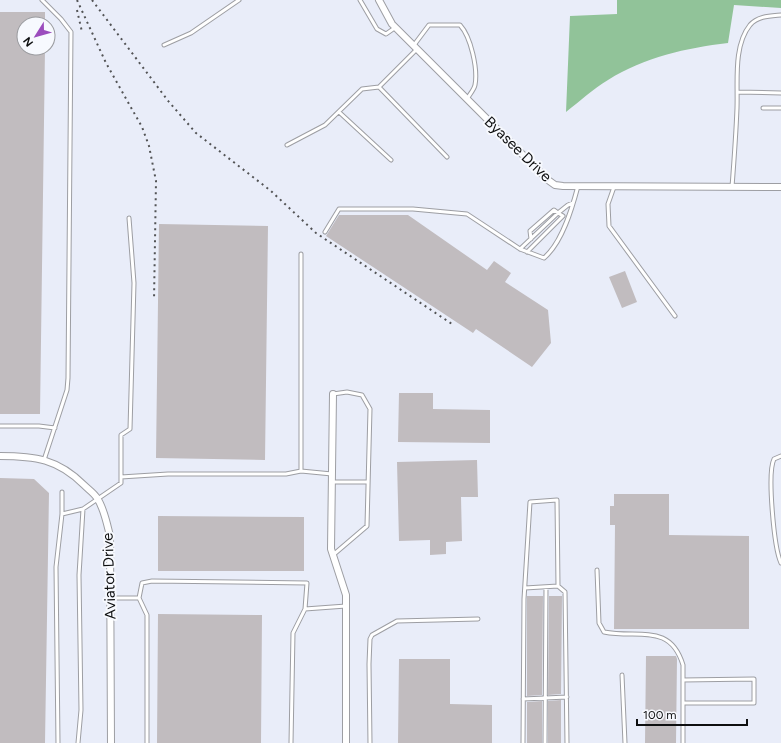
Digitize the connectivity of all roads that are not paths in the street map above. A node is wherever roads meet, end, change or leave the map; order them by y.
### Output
1 (42, 0) edge
2 (239, 0) edge
3 (360, 0) edge
4 (379, 0) edge
5 (781, 15) edge
6 (396, 27) junction
7 (164, 45) dead end
8 (416, 47) junction
9 (379, 87) junction
10 (737, 92) junction
11 (781, 93) edge
12 (467, 99) junction
13 (763, 108) dead end
14 (781, 108) edge
15 (339, 112) junction
16 (287, 145) dead end
17 (447, 156) dead end
18 (391, 160) dead end
19 (578, 186) junction
20 (614, 186) junction
21 (732, 187) junction
22 (781, 187) edge
23 (573, 203) junction
24 (558, 213) junction
25 (130, 218) dead end
26 (325, 232) dead end
27 (531, 239) junction
28 (520, 249) junction
29 (527, 252) junction
30 (301, 254) dead end
31 (675, 316) dead end
32 (333, 394) joint
33 (0, 426) edge
34 (54, 428) junction
35 (0, 456) edge
36 (781, 456) edge
37 (44, 460) junction
38 (301, 471) junction
39 (332, 474) junction
40 (121, 477) junction
41 (332, 482) junction
42 (368, 482) junction
43 (62, 492) dead end
44 (98, 498) junction
45 (83, 509) junction
46 (62, 514) junction
47 (333, 555) junction
48 (781, 563) edge
49 (597, 570) dead end
50 (558, 586) junction
51 (546, 587) junction
52 (525, 588) junction
53 (110, 598) junction
54 (140, 598) junction
55 (346, 606) junction
56 (306, 609) junction
57 (478, 619) dead end
58 (622, 675) dead end
59 (683, 680) junction
60 (567, 698) junction
61 (523, 699) junction
62 (546, 699) junction
63 (683, 703) junction
64 (58, 743) edge
65 (78, 743) edge
66 (111, 743) edge
67 (147, 743) edge
68 (291, 743) edge
69 (346, 743) edge
70 (370, 743) edge
71 (523, 743) edge
72 (545, 743) edge
73 (567, 743) edge
74 (625, 743) edge
75 (683, 743) edge

1 - 34 lane
2 - 7 lane
3 - 6 lane
4 - 6 street, Byasee Drive
5 - 10 lane
6 - 8 street, Byasee Drive
8 - 9 lane
8 - 12 street, Byasee Drive
8 - 12 lane
9 - 15 lane
9 - 17 lane
10 - 11 lane
10 - 21 lane
12 - 19 street, Byasee Drive
13 - 14 lane
15 - 16 lane
15 - 18 lane
19 - 20 street, Byasee Drive
19 - 23 lane
20 - 21 street, Byasee Drive
20 - 31 lane
21 - 22 street, Byasee Drive
23 - 24 lane
23 - 29 lane
24 - 27 lane
24 - 27 lane
24 - 29 lane
25 - 40 lane
26 - 28 lane
27 - 28 lane
28 - 29 lane
30 - 38 lane
32 - 39 street
32 - 42 lane
33 - 34 lane
34 - 37 lane
35 - 37 street
36 - 48 lane
37 - 44 street
38 - 39 lane
38 - 40 lane
39 - 41 street
40 - 44 lane
41 - 42 lane
41 - 47 street
42 - 47 lane
43 - 46 lane
44 - 45 lane
44 - 53 street, Aviator Drive
45 - 46 lane
45 - 65 lane
46 - 64 lane
47 - 55 street
49 - 59 lane
50 - 51 lane
50 - 52 lane
50 - 60 lane
51 - 52 lane
51 - 62 lane
52 - 61 lane
53 - 54 lane
53 - 66 street, Aviator Drive
54 - 56 lane
54 - 67 lane
55 - 56 lane
55 - 69 street
56 - 68 lane
57 - 70 lane
58 - 74 lane
59 - 63 lane
59 - 63 lane
60 - 62 lane
60 - 73 lane
61 - 62 lane
61 - 71 lane
62 - 72 lane
63 - 75 lane

